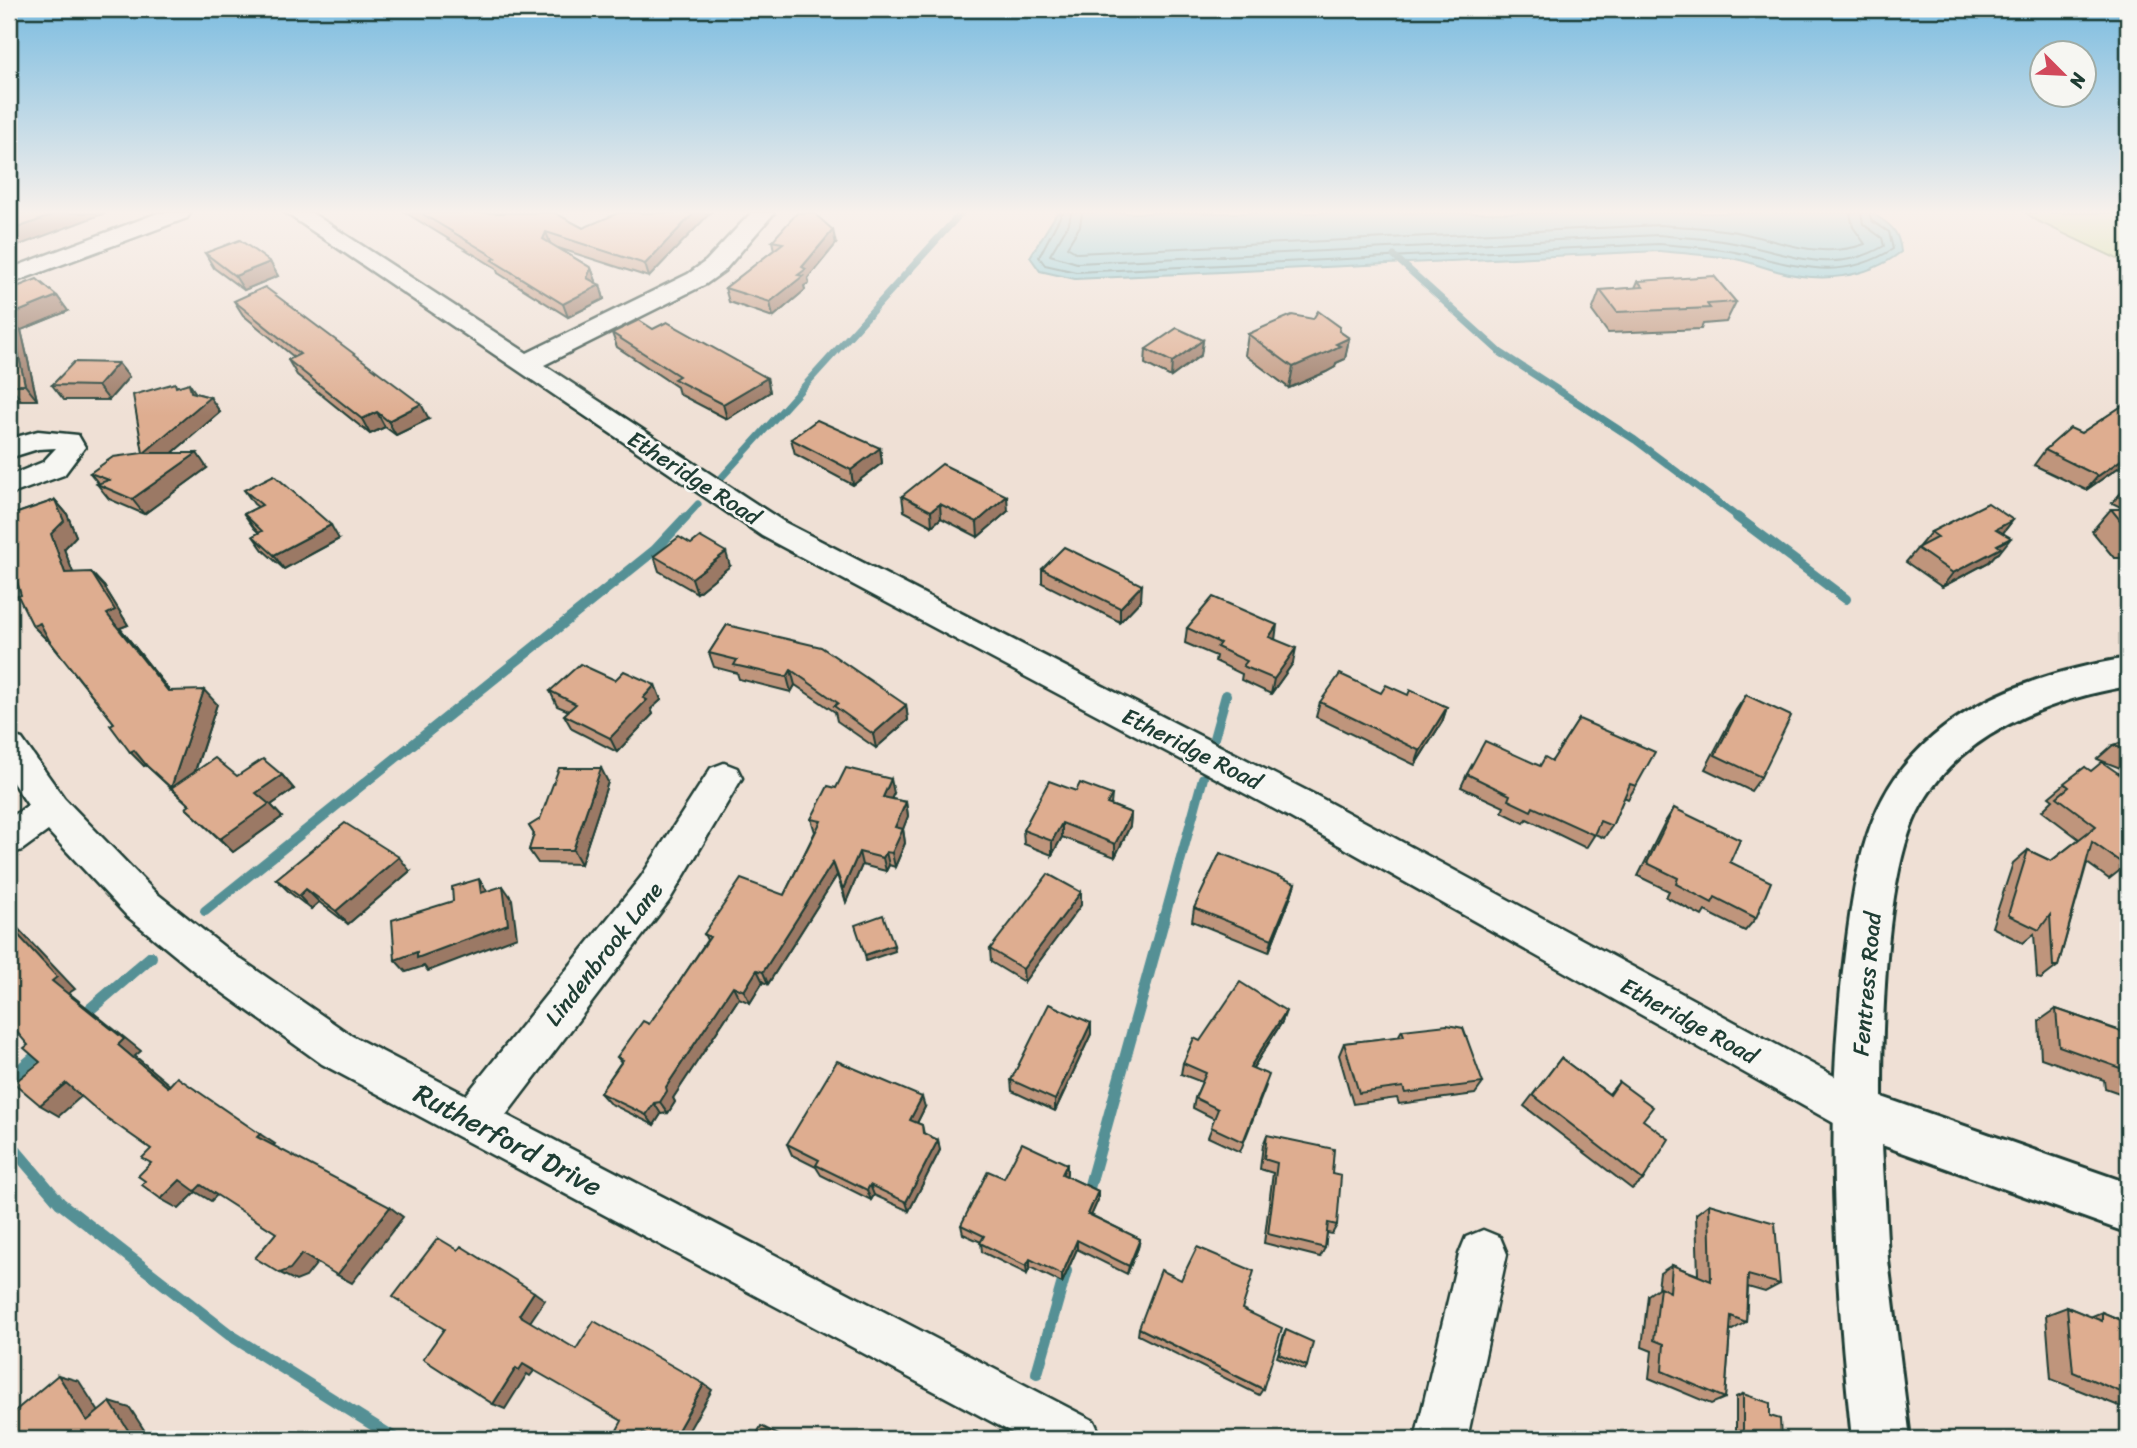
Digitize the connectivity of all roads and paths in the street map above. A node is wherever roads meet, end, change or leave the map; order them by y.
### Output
1 (398, 281) edge
2 (694, 281) edge
3 (524, 365) junction
4 (9, 449) edge
5 (9, 486) edge
6 (2128, 672) edge
7 (9, 749) edge
8 (723, 778) dead end
9 (51, 809) junction
10 (9, 839) edge
11 (1857, 1112) junction
12 (473, 1122) junction
13 (2128, 1208) edge
14 (1483, 1254) dead end
15 (1076, 1439) edge
16 (1441, 1439) edge
17 (1881, 1439) edge

1 - 3 street, Etheridge Road
2 - 3 street
3 - 11 street, Etheridge Road
4 - 5 street
6 - 11 street, Fentress Road
7 - 9 street, Rutherford Drive
8 - 12 street, Lindenbrook Lane
9 - 10 street
9 - 12 street, Rutherford Drive
11 - 13 street, Etheridge Road
11 - 17 street, Fentress Road
12 - 15 street, Rutherford Drive
14 - 16 street

